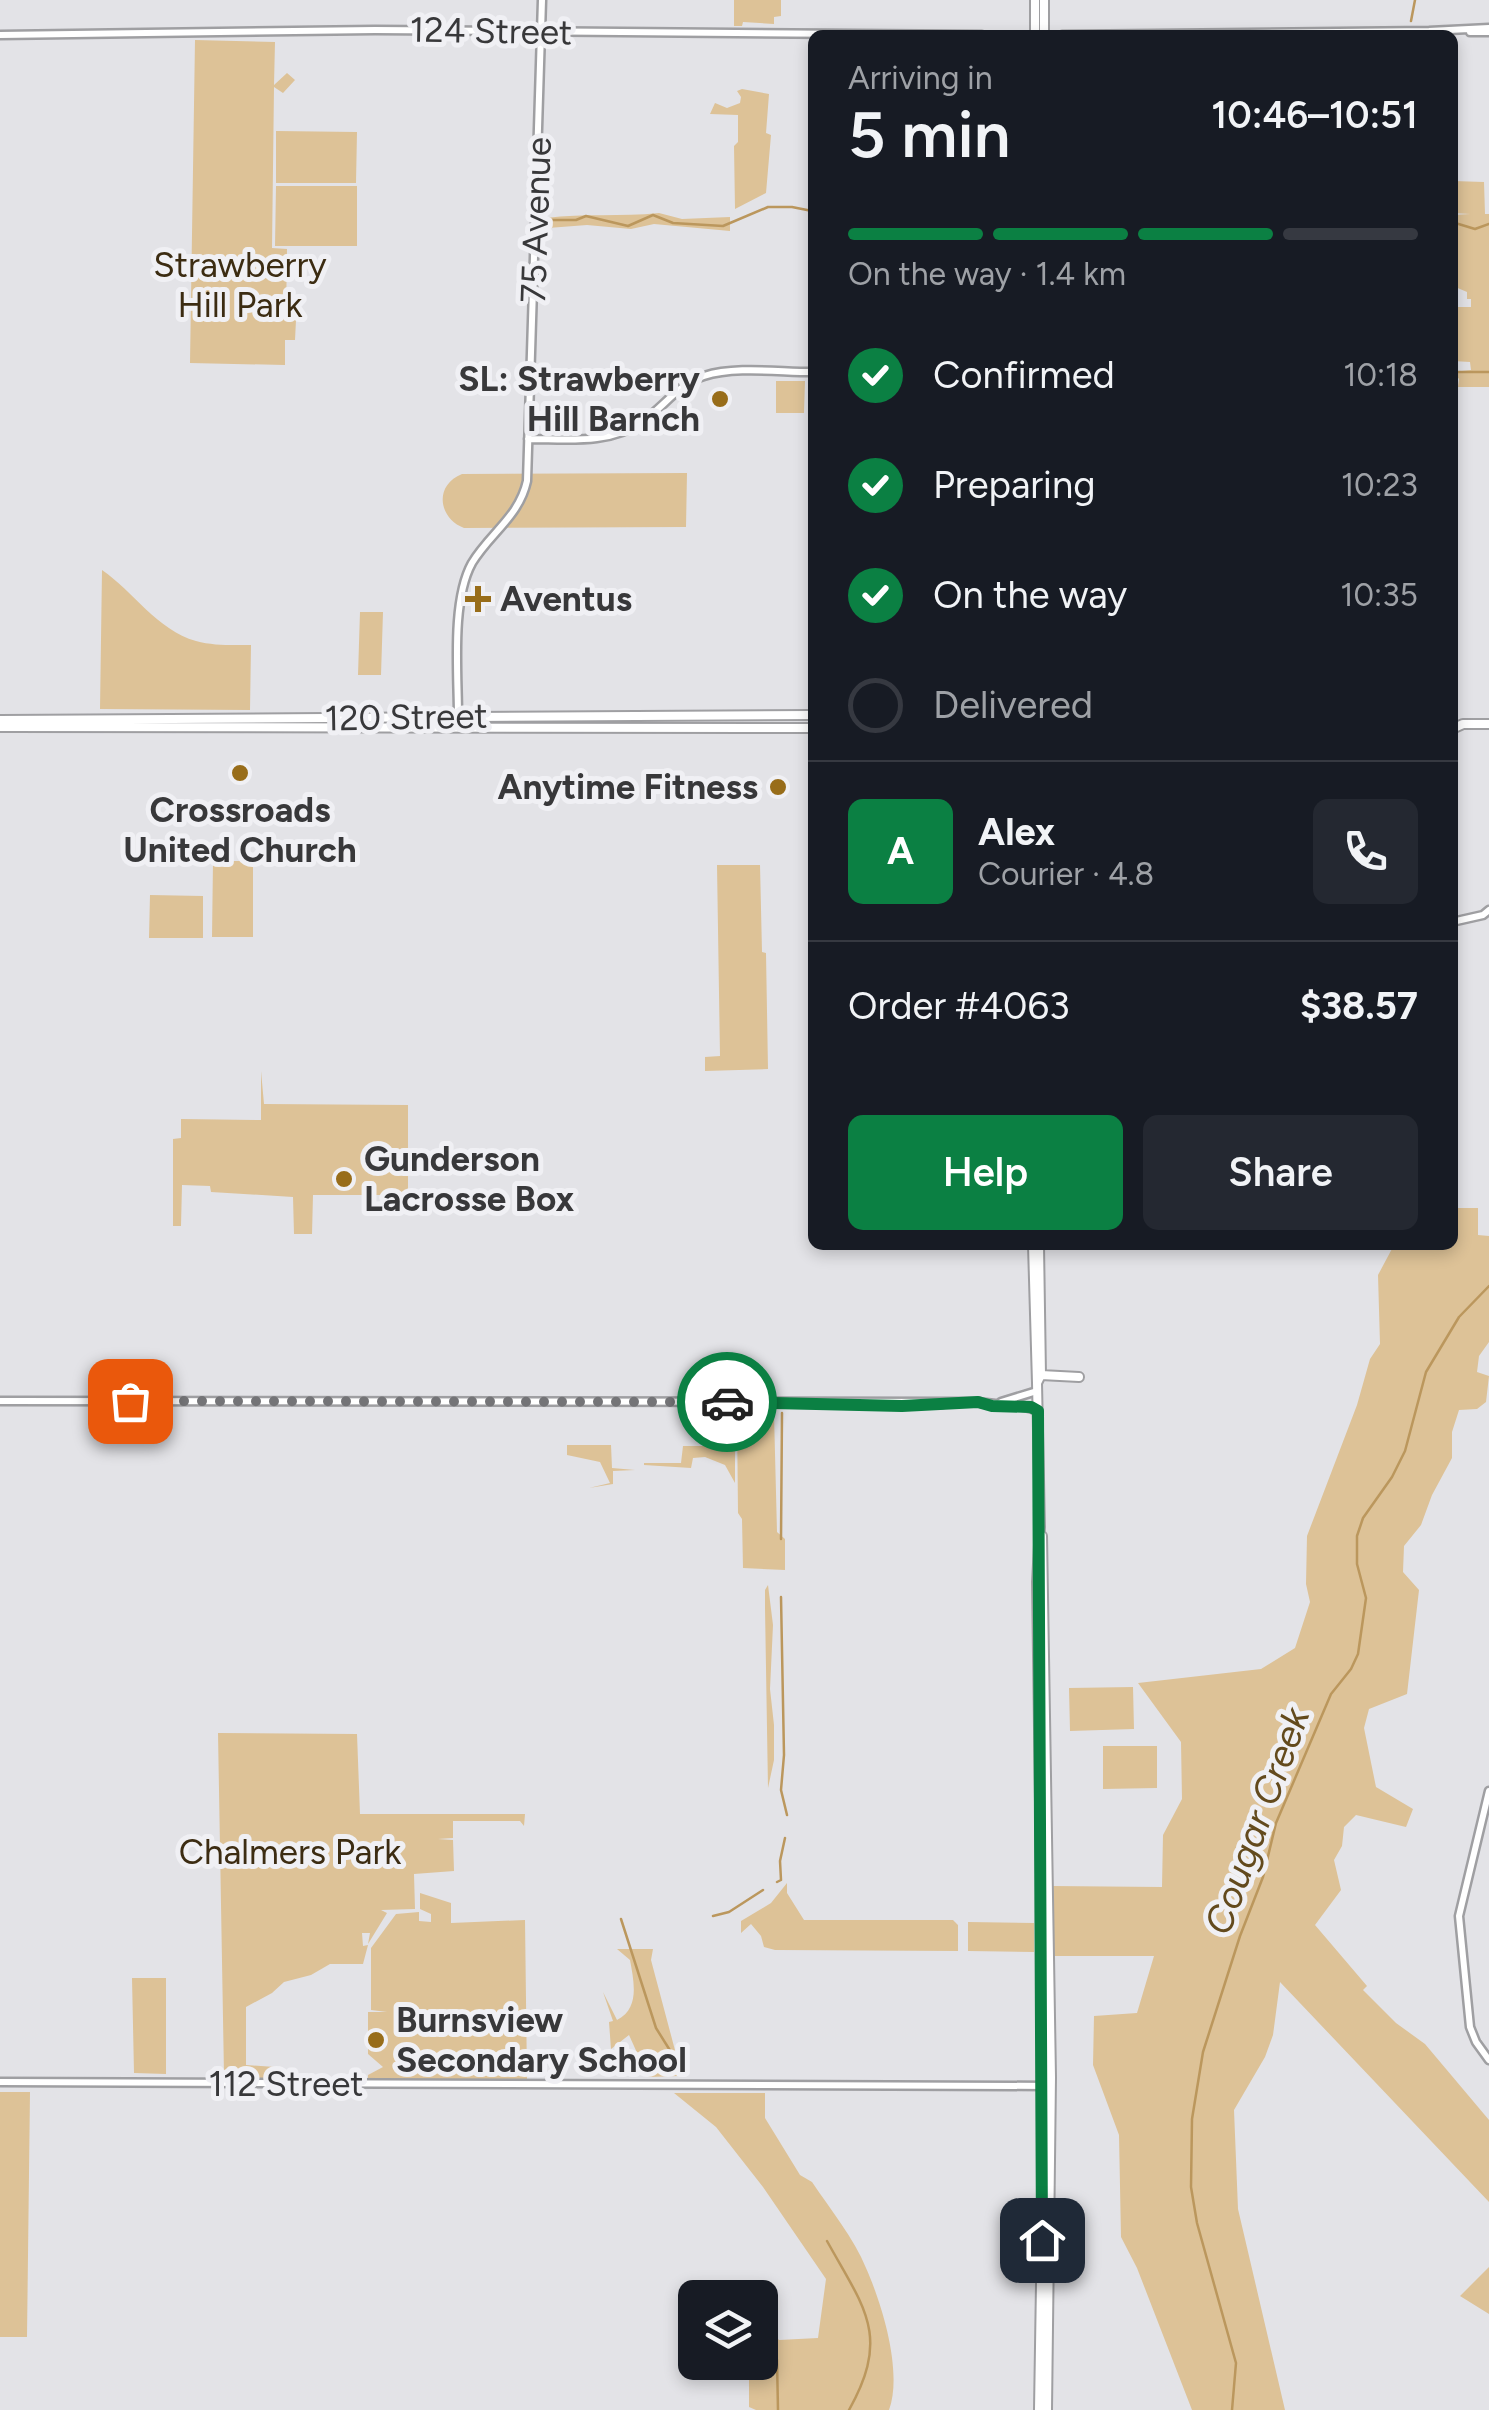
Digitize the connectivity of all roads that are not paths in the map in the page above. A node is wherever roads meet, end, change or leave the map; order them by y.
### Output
1 (542, 0) edge
2 (1035, 0) edge
3 (1044, 0) edge
4 (1034, 30) edge
5 (1044, 30) edge
6 (1489, 30) edge
7 (1458, 31) edge
8 (541, 32) junction
9 (808, 34) edge
10 (0, 35) edge
11 (808, 372) edge
12 (528, 440) junction
13 (808, 715) edge
14 (458, 716) junction
15 (601, 716) junction
16 (644, 716) junction
17 (94, 719) junction
18 (1458, 722) edge
19 (0, 723) edge
20 (1464, 724) junction
21 (1489, 724) edge
22 (557, 726) junction
23 (603, 726) junction
24 (1458, 726) edge
25 (66, 727) junction
26 (808, 728) edge
27 (1489, 910) edge
28 (1458, 921) edge
29 (1036, 1250) edge
30 (1080, 1377) dead end
31 (1039, 1383) junction
32 (0, 1400) edge
33 (978, 1402) junction
34 (1038, 1411) junction
35 (1489, 1792) edge
36 (1489, 2060) edge
37 (0, 2082) edge
38 (1047, 2086) junction
39 (1039, 2410) edge
40 (1047, 2410) edge

1 - 8 street, 75 Avenue
2 - 4 main road
3 - 5 main road
6 - 7 street
8 - 9 street, 124 Street
8 - 10 street, 124 Street
8 - 12 street, 75 Avenue
11 - 12 street
12 - 14 street, 75 Avenue
13 - 16 main road, 120 Street
14 - 15 main road, 120 Street
14 - 17 main road, 120 Street
15 - 16 main road, 120 Street
15 - 22 main road
16 - 23 main road
17 - 19 main road, 120 Street
17 - 25 main road
18 - 20 main road
19 - 25 main road, 120 Street
20 - 21 main road
20 - 24 main road
22 - 23 main road, 120 Street
22 - 25 main road, 120 Street
23 - 26 main road, 120 Street
27 - 28 street
29 - 31 main road
30 - 31 main road
31 - 33 street
31 - 34 main road
32 - 33 street
33 - 34 main road
34 - 38 main road
35 - 36 street
37 - 38 street, 112 Street
38 - 39 main road
38 - 40 main road

